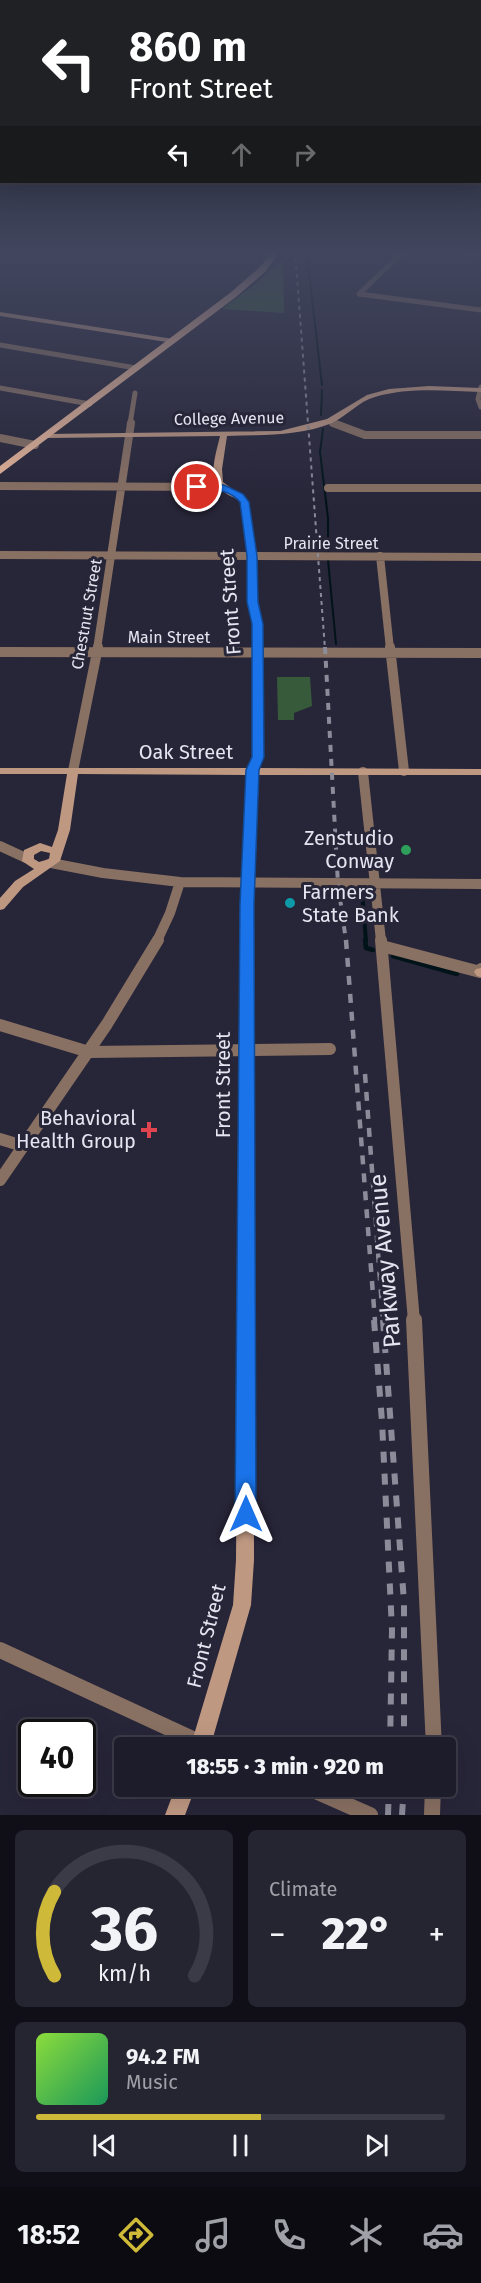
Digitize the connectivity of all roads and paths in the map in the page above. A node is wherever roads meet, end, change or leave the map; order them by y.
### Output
1 (138, 335) edge
2 (180, 335) edge
3 (173, 340) junction
4 (0, 345) edge
5 (136, 368) junction
6 (0, 388) edge
7 (480, 389) edge
8 (135, 393) dead end
9 (90, 404) junction
10 (481, 407) edge
11 (330, 421) junction
12 (63, 424) junction
13 (130, 433) junction
14 (75, 434) junction
15 (224, 434) junction
16 (481, 435) edge
17 (46, 436) junction
18 (0, 438) edge
19 (35, 445) junction
20 (0, 471) edge
21 (0, 486) edge
22 (221, 486) junction
23 (123, 487) junction
24 (328, 488) dead end
25 (481, 488) edge
26 (0, 555) edge
27 (112, 555) junction
28 (252, 556) junction
29 (380, 556) junction
30 (481, 557) edge
31 (97, 651) junction
32 (0, 652) edge
33 (258, 652) junction
34 (392, 652) junction
35 (481, 652) edge
36 (252, 770) junction
37 (0, 771) edge
38 (73, 771) junction
39 (404, 771) junction
40 (363, 772) junction
41 (481, 772) edge
42 (61, 838) junction
43 (4, 847) edge
44 (37, 848) junction
45 (53, 859) junction
46 (27, 860) junction
47 (180, 882) junction
48 (247, 883) junction
49 (373, 883) junction
50 (19, 884) junction
51 (481, 884) edge
52 (0, 906) edge
53 (382, 946) junction
54 (481, 971) edge
55 (0, 1025) edge
56 (330, 1049) dead end
57 (89, 1052) junction
58 (247, 1052) junction
59 (0, 1139) edge
60 (23, 1146) junction
61 (0, 1180) edge
62 (0, 1650) edge
63 (185, 1737) edge
64 (206, 1737) edge
65 (434, 1737) edge
66 (182, 1797) edge
67 (329, 1797) edge
68 (433, 1797) edge
69 (175, 1815) edge
70 (370, 1815) edge
71 (432, 1815) edge

1 - 3 street
2 - 3 main road
3 - 5 main road
4 - 5 street
5 - 9 main road
6 - 9 street
7 - 10 street
7 - 11 street, College Avenue
8 - 13 street, Chestnut Street
9 - 12 main road
11 - 15 street, College Avenue
11 - 16 street
12 - 14 street
12 - 17 main road
13 - 14 street, College Avenue
13 - 15 street, College Avenue
13 - 23 street, Chestnut Street
14 - 17 street, College Avenue
15 - 22 street
17 - 19 main road
18 - 19 street
19 - 20 main road
21 - 23 street
22 - 23 street
22 - 28 street, Front Street
23 - 27 street, Chestnut Street
24 - 25 street
26 - 27 street, Prairie Street
27 - 28 street, Prairie Street
27 - 31 street, Chestnut Street
28 - 29 street, Prairie Street
28 - 33 street, Front Street
29 - 30 street, Prairie Street
29 - 34 street
31 - 32 street, Main Street
31 - 33 street, Main Street
31 - 38 street, Chestnut Street
33 - 34 street, Main Street
33 - 36 street, Front Street
34 - 35 street, Main Street
34 - 39 street
36 - 38 street, Oak Street
36 - 40 street, Oak Street
36 - 48 street, Front Street
37 - 38 street, Oak Street
38 - 42 street, Chestnut Street
39 - 40 street, Oak Street
39 - 41 street, Oak Street
40 - 49 street, Parkway Avenue
42 - 44 street
42 - 45 street, Chestnut Street
43 - 44 street
43 - 46 street
44 - 45 street
44 - 46 street
45 - 46 street
45 - 47 street
45 - 50 street
46 - 50 street
47 - 48 street
47 - 57 street
48 - 49 street
48 - 58 street, Front Street
49 - 51 street
49 - 53 street, Parkway Avenue
50 - 52 street
53 - 54 street
53 - 65 street, Parkway Avenue
55 - 57 street
56 - 58 street
57 - 58 street
57 - 60 street
58 - 64 street, Front Street
59 - 60 street
60 - 61 street
62 - 63 street
66 - 69 street
67 - 70 street
68 - 71 street

